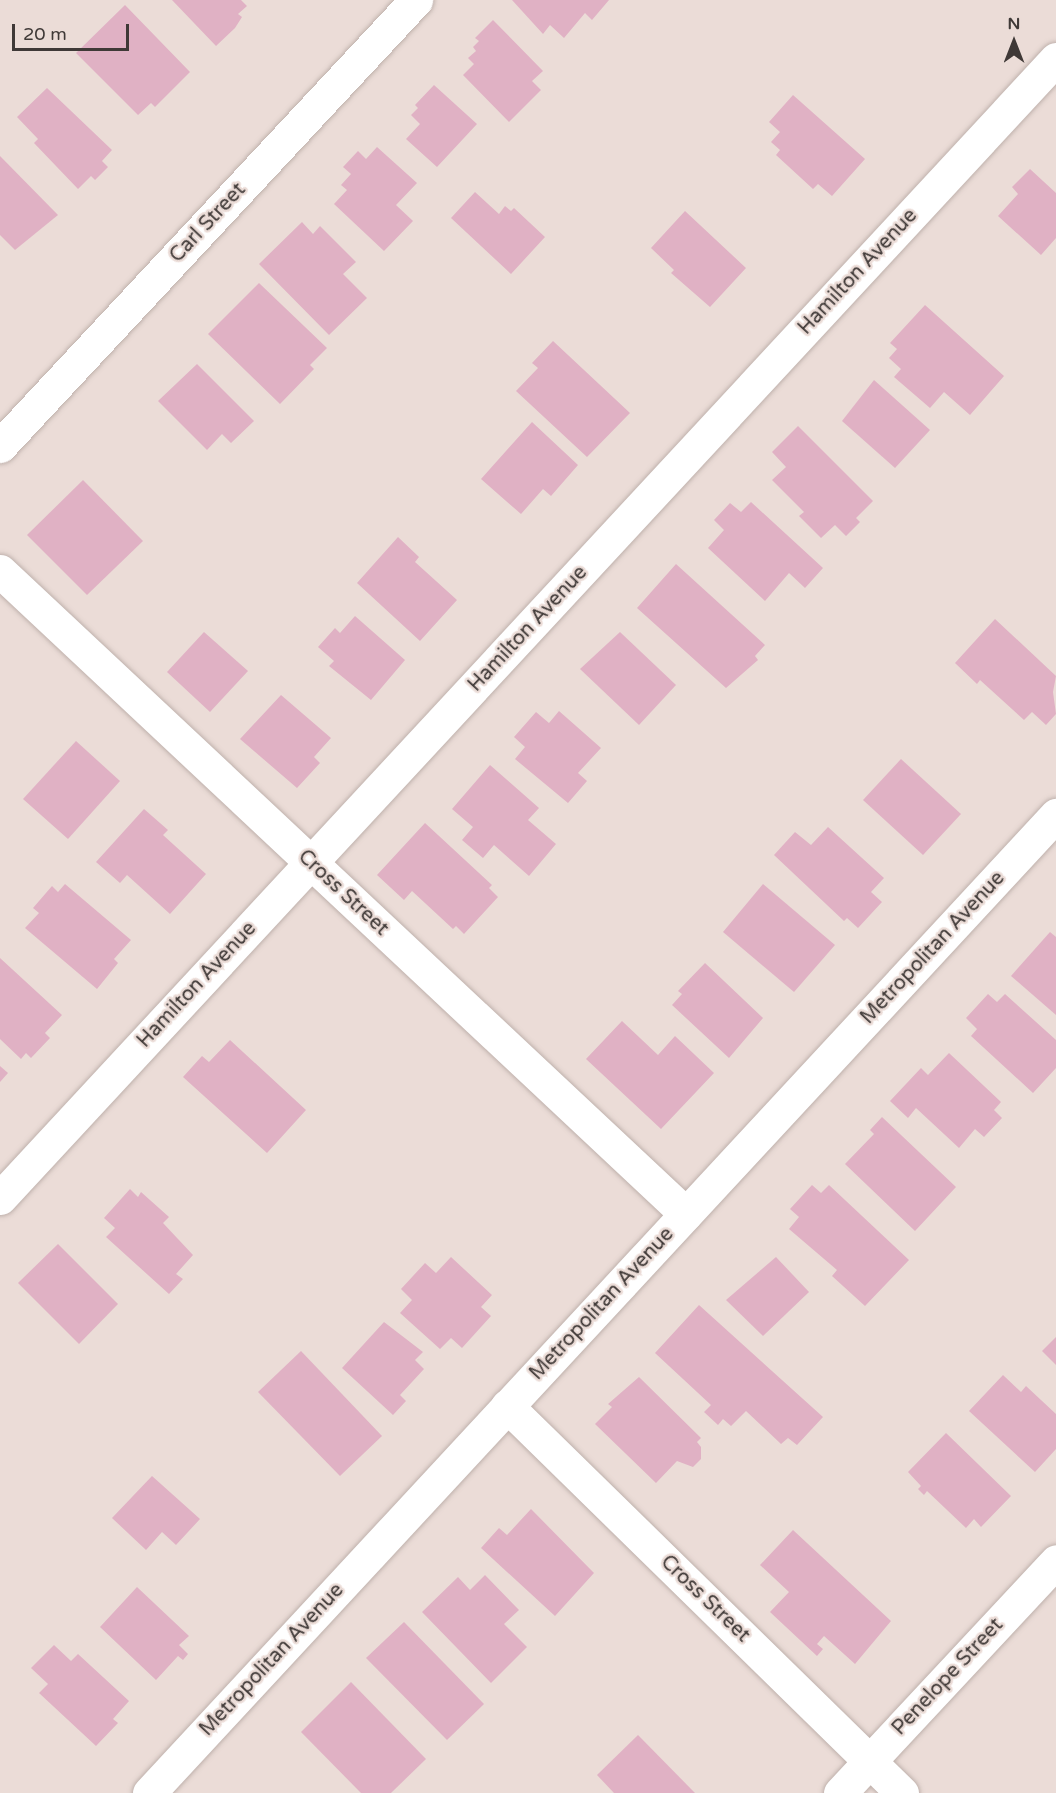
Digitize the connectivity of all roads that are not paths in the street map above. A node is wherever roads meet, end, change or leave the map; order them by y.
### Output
1 (416, 0) edge
2 (1056, 59) edge
3 (0, 446) edge
4 (0, 571) edge
5 (1056, 815) edge
6 (310, 863) junction
7 (0, 1198) edge
8 (686, 1214) junction
9 (507, 1406) junction
10 (1056, 1561) edge
11 (871, 1760) junction
12 (149, 1793) edge
13 (840, 1793) edge
14 (902, 1793) edge

1 - 3 street, Carl Street
2 - 6 street, Hamilton Avenue
4 - 6 street, Cross Street
5 - 8 street, Metropolitan Avenue
6 - 7 street, Hamilton Avenue
6 - 8 street, Cross Street
8 - 9 street, Metropolitan Avenue
9 - 11 street, Cross Street
9 - 12 street, Metropolitan Avenue
10 - 11 street, Penelope Street
11 - 13 street, Penelope Street
11 - 14 street, Cross Street

